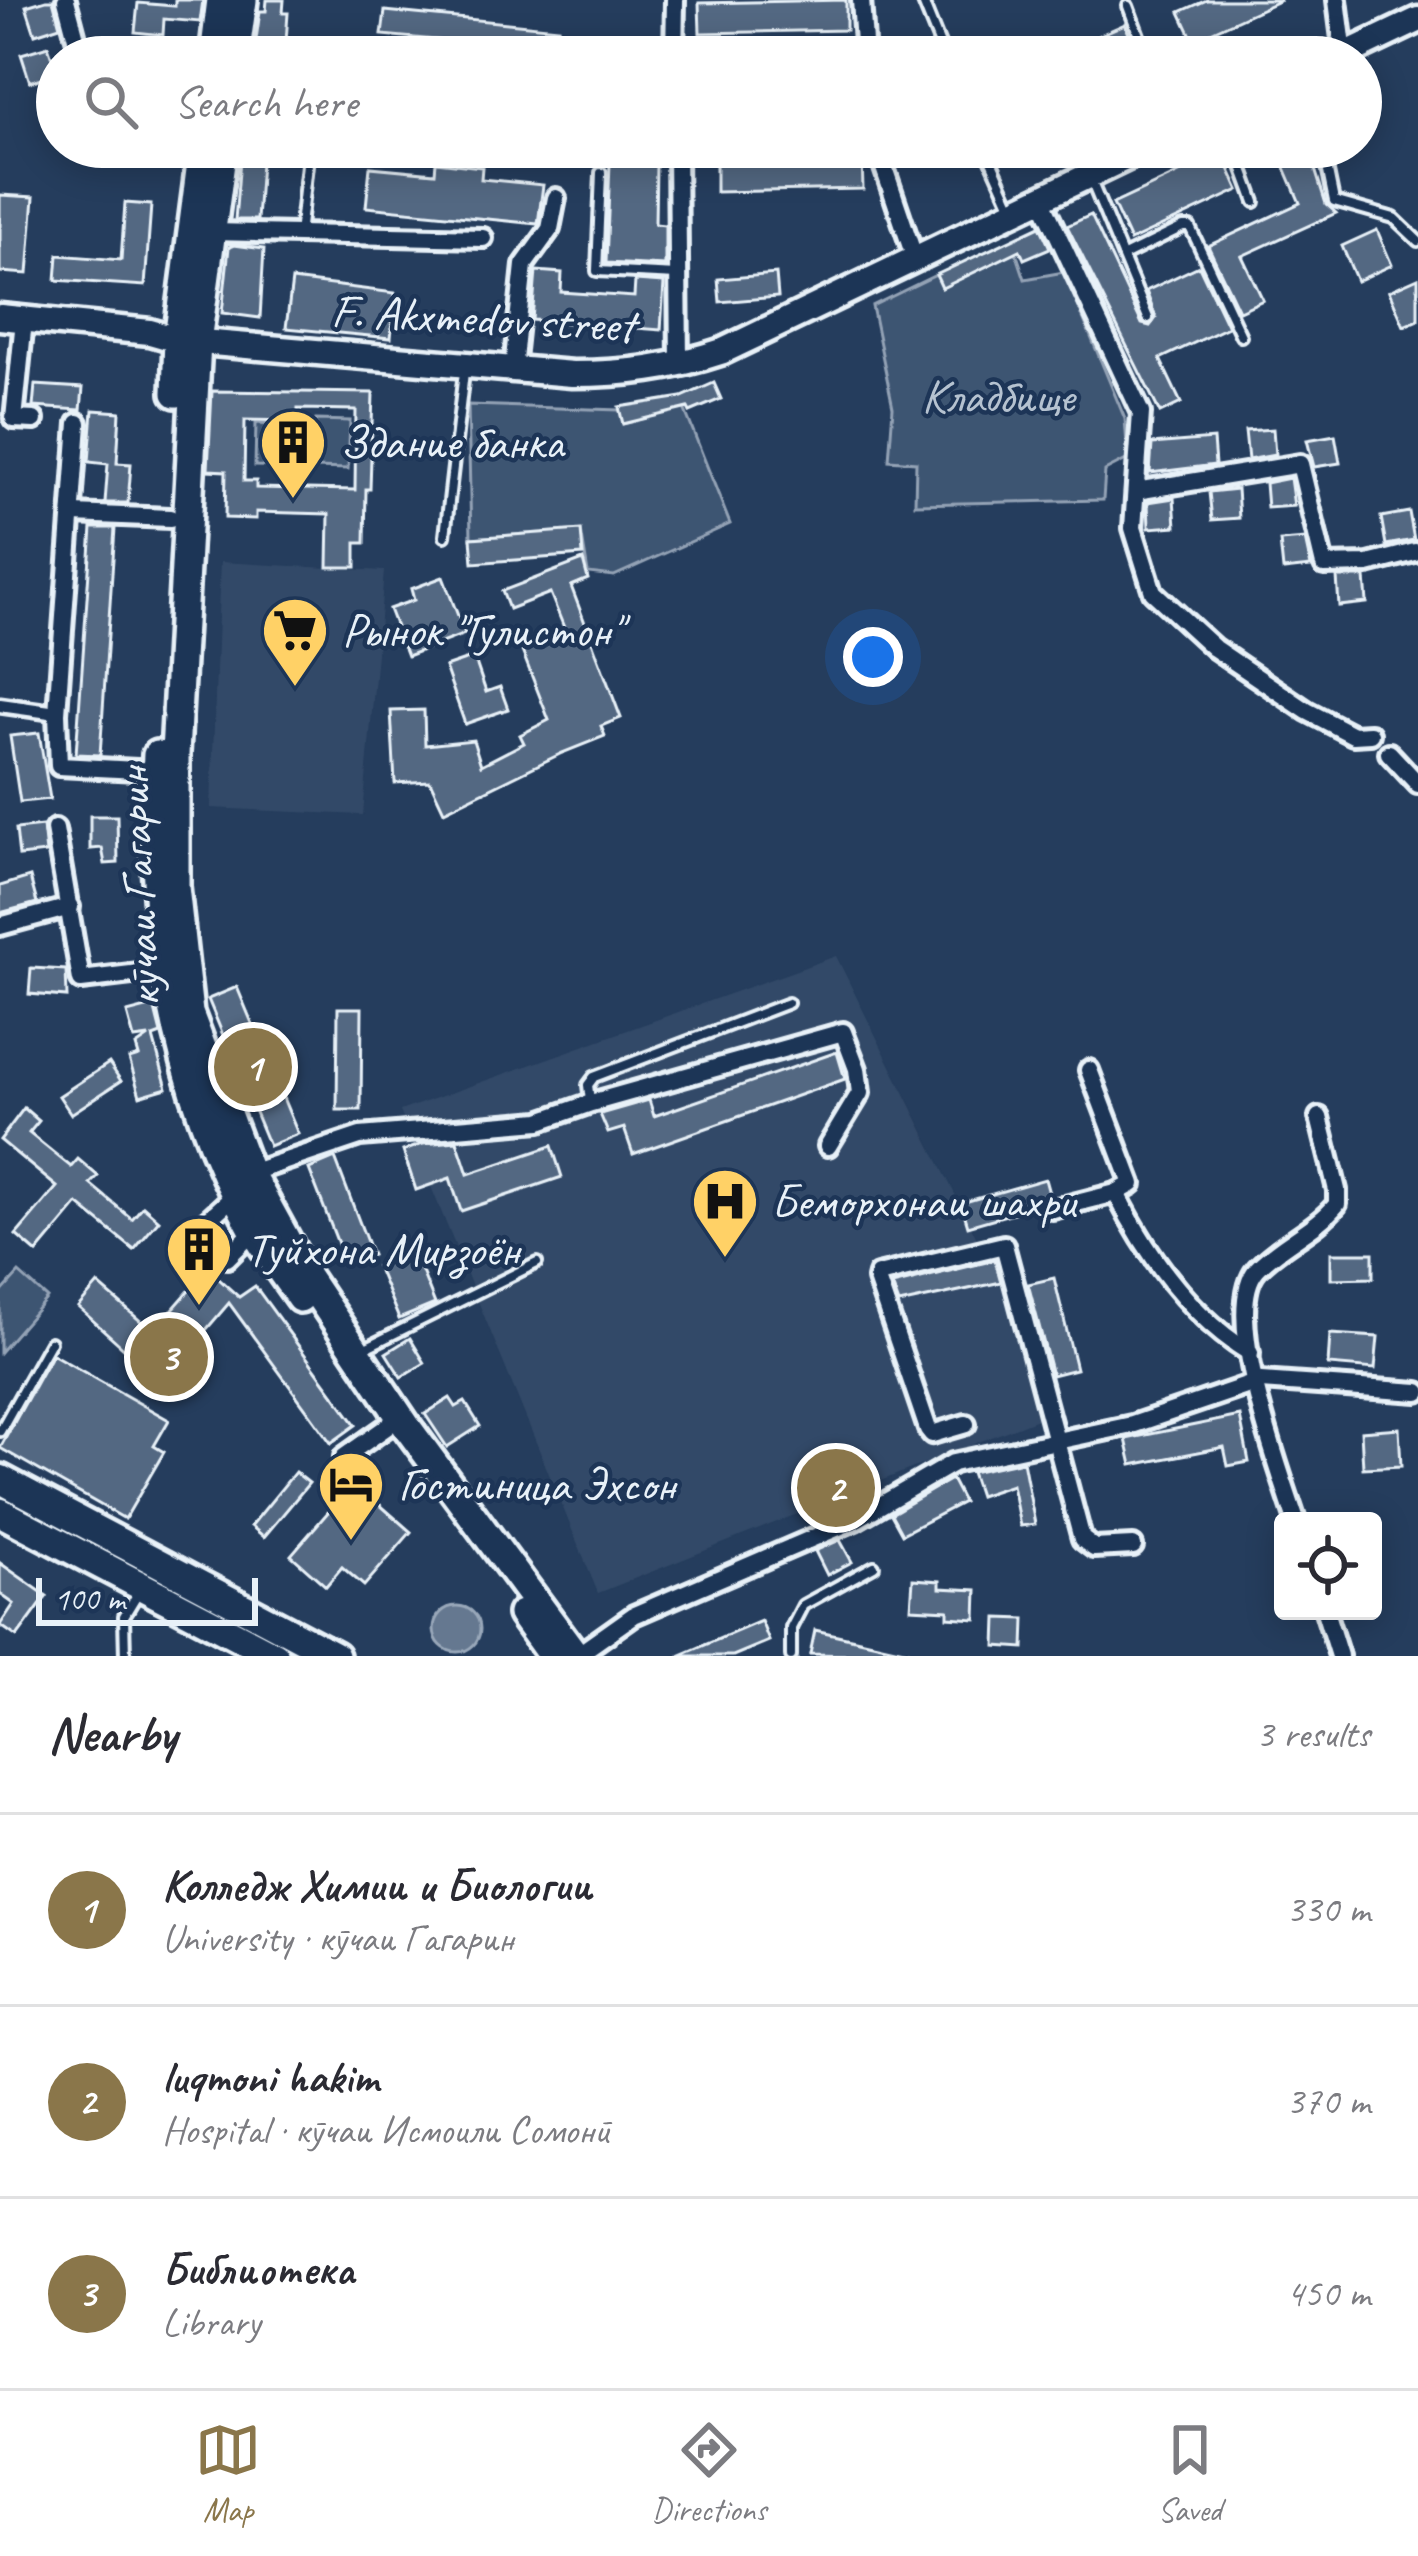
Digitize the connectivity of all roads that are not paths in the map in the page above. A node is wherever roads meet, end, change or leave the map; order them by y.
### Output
1 (66, 0) edge
2 (221, 0) edge
3 (242, 0) edge
4 (675, 0) edge
5 (861, 0) edge
6 (922, 0) edge
7 (1337, 0) edge
8 (1128, 6) dead end
9 (1418, 20) edge
10 (75, 36) edge
11 (217, 36) edge
12 (238, 36) edge
13 (674, 36) edge
14 (864, 36) edge
15 (937, 36) edge
16 (1139, 36) edge
17 (1340, 36) edge
18 (1382, 37) edge
19 (201, 168) edge
20 (220, 168) edge
21 (307, 168) edge
22 (679, 168) edge
23 (884, 168) edge
24 (994, 168) edge
25 (1105, 168) edge
26 (1242, 168) edge
27 (1327, 168) edge
28 (601, 172) dead end
29 (1089, 176) junction
30 (556, 198) dead end
31 (1041, 199) junction
32 (1255, 202) dead end
33 (1014, 212) junction
34 (212, 232) junction
35 (299, 236) junction
36 (483, 238) dead end
37 (1418, 241) edge
38 (1124, 256) junction
39 (915, 259) junction
40 (678, 275) junction
41 (12, 318) edge
42 (1148, 318) dead end
43 (1240, 336) dead end
44 (188, 341) junction
45 (465, 364) junction
46 (679, 366) junction
47 (513, 369) junction
48 (34, 421) dead end
49 (78, 423) dead end
50 (1136, 491) junction
51 (74, 514) junction
52 (170, 518) junction
53 (445, 536) dead end
54 (1415, 552) dead end
55 (0, 705) edge
56 (56, 713) junction
57 (1370, 734) dead end
58 (1389, 753) dead end
59 (157, 771) junction
60 (1418, 784) edge
61 (55, 829) dead end
62 (70, 907) junction
63 (0, 926) edge
64 (165, 970) junction
65 (788, 1004) dead end
66 (1089, 1070) dead end
67 (590, 1102) junction
68 (1318, 1117) dead end
69 (828, 1146) dead end
70 (238, 1182) junction
71 (1116, 1193) junction
72 (1053, 1209) dead end
73 (199, 1228) dead end
74 (254, 1231) junction
75 (227, 1258) dead end
76 (537, 1263) dead end
77 (50, 1342) dead end
78 (356, 1352) junction
79 (1250, 1353) junction
80 (1252, 1384) junction
81 (1418, 1392) edge
82 (966, 1424) dead end
83 (388, 1426) junction
84 (0, 1430) edge
85 (1054, 1444) junction
86 (344, 1457) dead end
87 (0, 1479) edge
88 (0, 1511) edge
89 (1292, 1512) edge
90 (1133, 1546) dead end
91 (874, 1566) dead end
92 (142, 1587) junction
93 (1327, 1620) edge
94 (125, 1656) edge
95 (275, 1656) edge
96 (335, 1656) edge
97 (552, 1656) edge
98 (576, 1656) edge
99 (791, 1656) edge
100 (1339, 1656) edge

1 - 10 street
2 - 11 main road
3 - 12 main road
4 - 13 street
5 - 14 street
6 - 15 lane
7 - 17 street
8 - 16 lane
9 - 18 main road
19 - 44 main road, кӯчаи Гагарин
20 - 34 main road, кӯчаи Гагарин
21 - 35 lane
22 - 40 street
23 - 39 street
24 - 33 lane
25 - 29 main road, F. Akxmedov street
26 - 32 lane
27 - 37 lane
28 - 40 lane
29 - 31 main road, F. Akxmedov street
29 - 38 lane
30 - 47 street
31 - 33 main road, F. Akxmedov street
31 - 50 street
33 - 39 main road, F. Akxmedov street
34 - 35 street
34 - 44 main road, кӯчаи Гагарин
35 - 36 street
38 - 42 lane
38 - 43 lane
39 - 46 main road, F. Akxmedov street
40 - 46 street
41 - 44 main road, F. Akxmedov street
41 - 48 street
44 - 45 main road, F. Akxmedov street
44 - 52 main road, кӯчаи Гагарин
44 - 70 main road, кӯчаи Гагарин
45 - 47 main road, F. Akxmedov street
45 - 53 lane
46 - 47 main road, F. Akxmedov street
49 - 51 street
50 - 54 street
50 - 57 street
51 - 52 street
51 - 56 street
52 - 59 main road, кӯчаи Гагарин
55 - 56 street
56 - 59 street
58 - 60 street
59 - 64 main road, кӯчаи Гагарин
61 - 62 street
62 - 63 street
62 - 64 street
64 - 70 main road, кӯчаи Гагарин
65 - 67 lane
66 - 71 street
67 - 69 street
67 - 70 street
68 - 79 street
70 - 73 street
70 - 74 main road, кӯчаи Гагарин
70 - 78 main road, кӯчаи Гагарин
71 - 72 street
71 - 79 street
74 - 75 street
74 - 83 main road, кӯчаи Гагарин
76 - 78 lane
77 - 84 lane
78 - 98 main road, кӯчаи Гагарин
79 - 80 street
80 - 81 street
80 - 85 street
80 - 89 street
82 - 85 street
83 - 86 street
83 - 97 main road, кӯчаи Гагарин
85 - 90 street
85 - 98 street
87 - 96 main road
88 - 92 main road
91 - 99 lane
92 - 94 lane
92 - 95 main road
93 - 100 street

